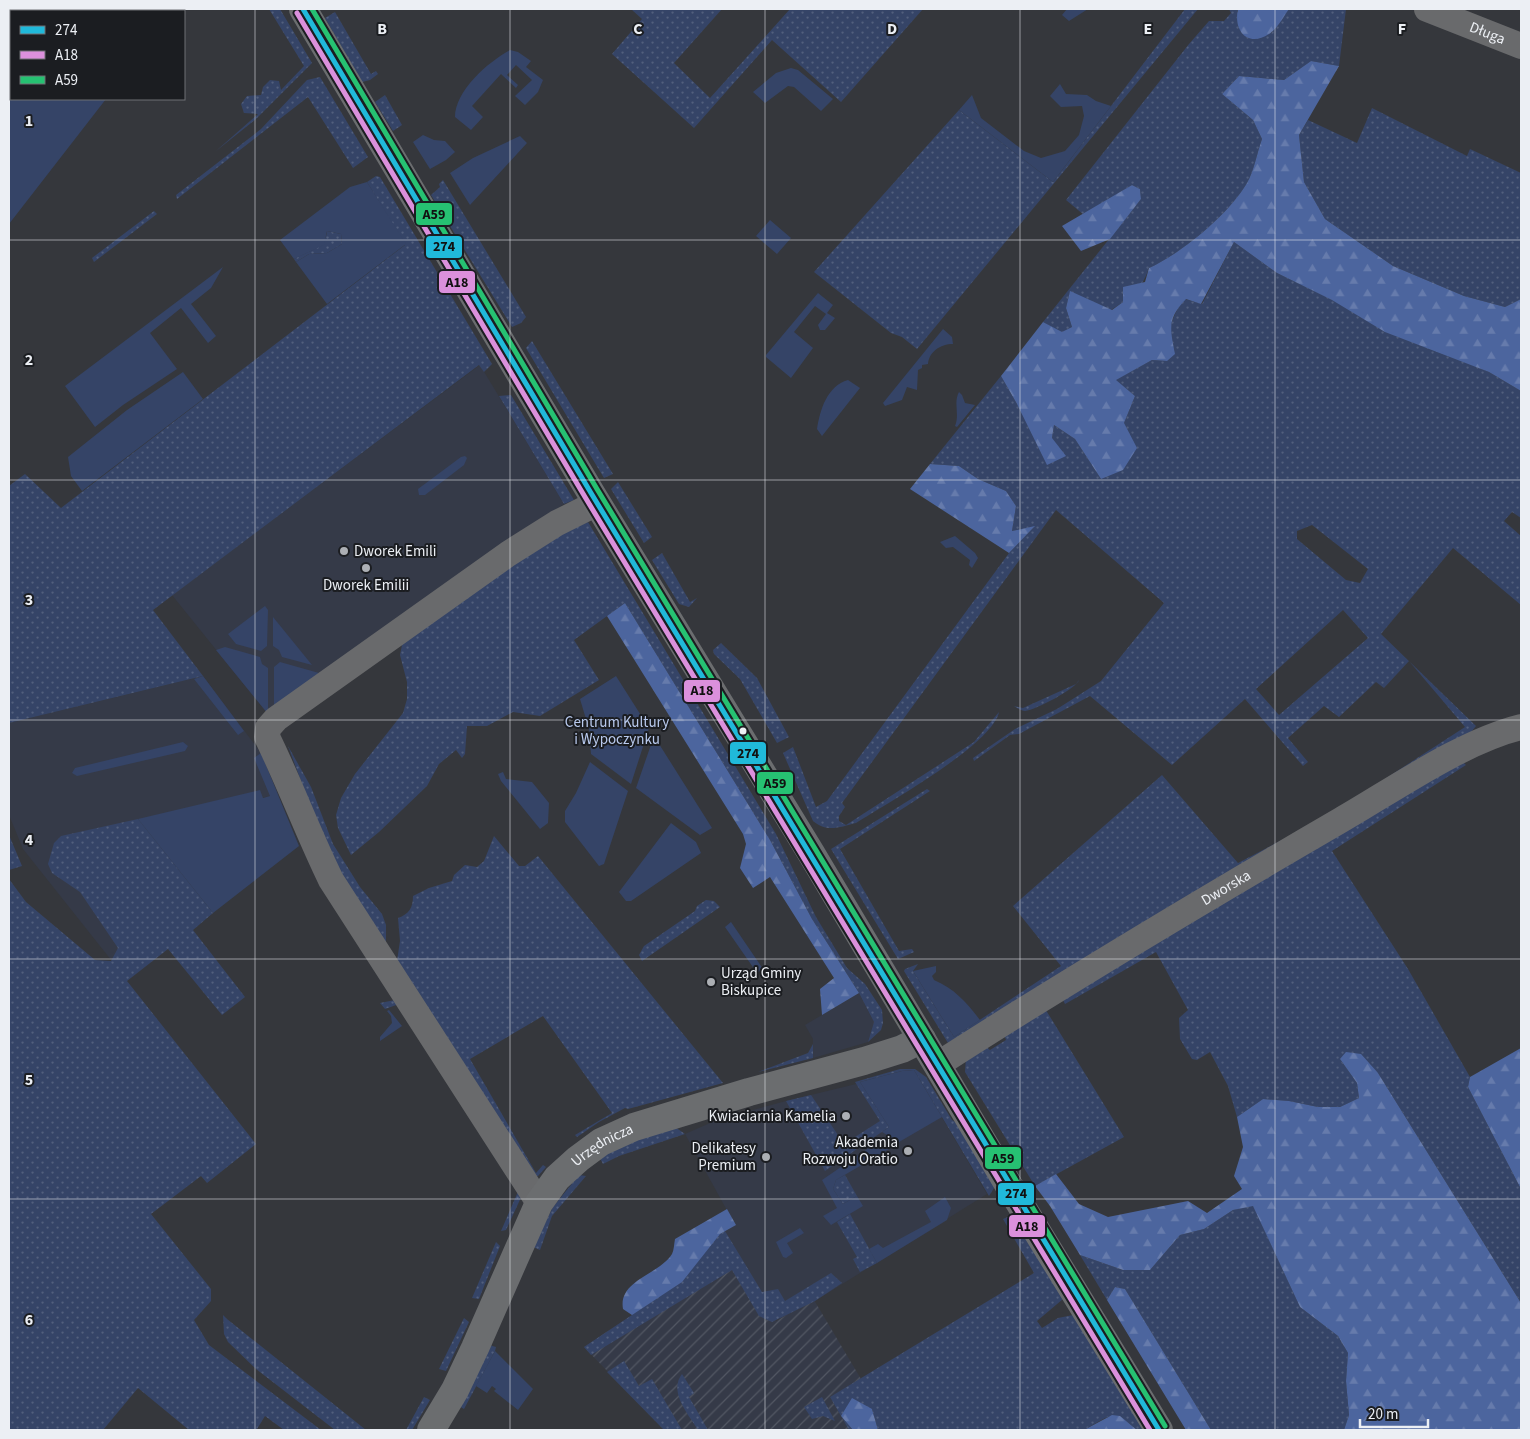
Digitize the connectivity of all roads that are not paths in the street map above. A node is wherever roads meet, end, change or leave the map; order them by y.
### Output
1 (303, 9) edge
2 (1427, 9) edge
3 (1521, 46) edge
4 (598, 503) junction
5 (1521, 727) edge
6 (922, 1039) junction
7 (937, 1065) junction
8 (539, 1202) junction
9 (431, 1430) edge
10 (1159, 1430) edge

1 - 4 main road
2 - 3 street, Długa
4 - 6 main road
4 - 8 street
5 - 7 street, Dworska
6 - 7 main road
6 - 8 main road, Urzędnicza
7 - 10 main road
8 - 9 main road, Urzędnicza

